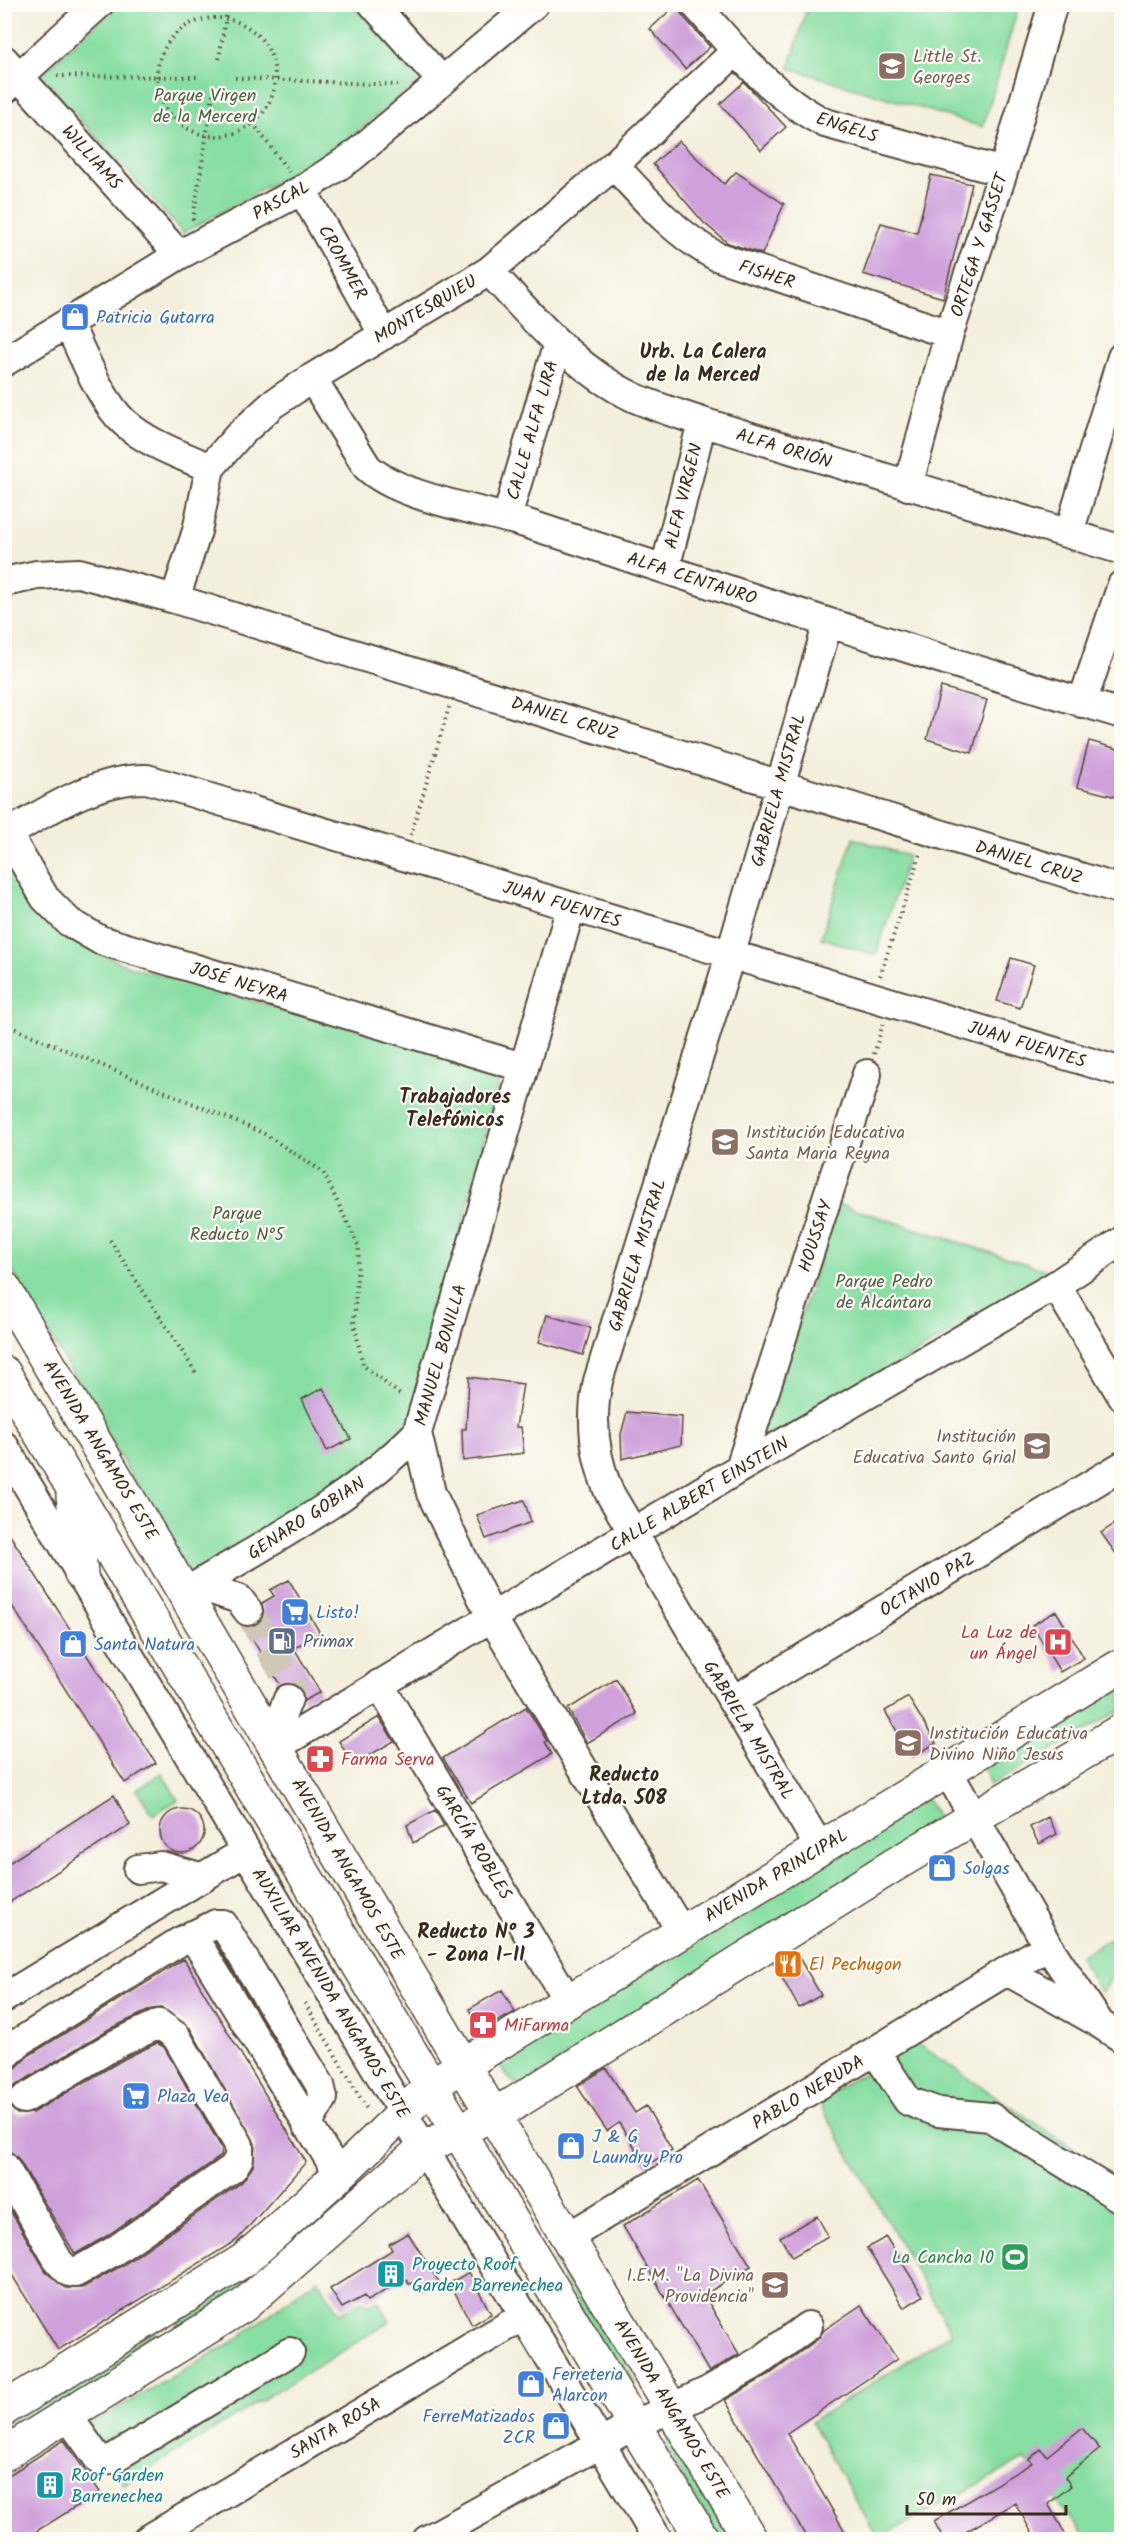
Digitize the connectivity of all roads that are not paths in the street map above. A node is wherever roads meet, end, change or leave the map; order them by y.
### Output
1 (99, 4) edge
2 (373, 4) edge
3 (534, 4) edge
4 (695, 4) edge
5 (1053, 4) edge
6 (736, 51) junction
7 (10, 75) edge
8 (438, 84) junction
9 (614, 165) junction
10 (1003, 172) junction
11 (302, 190) junction
12 (183, 252) junction
13 (489, 270) junction
14 (68, 323) junction
15 (949, 334) junction
16 (384, 335) junction
17 (558, 343) junction
18 (1122, 357) edge
19 (4, 362) edge
20 (312, 378) junction
21 (702, 422) junction
22 (210, 468) junction
23 (908, 486) junction
24 (507, 517) junction
25 (1069, 533) junction
26 (1122, 550) edge
27 (665, 569) junction
28 (4, 582) edge
29 (1122, 585) edge
30 (175, 599) junction
31 (828, 623) junction
32 (1082, 702) junction
33 (1122, 714) edge
34 (780, 785) junction
35 (6, 833) edge
36 (1122, 890) edge
37 (571, 907) junction
38 (730, 956) junction
39 (522, 1067) junction
40 (1122, 1072) edge
41 (867, 1074) road end
42 (1122, 1241) edge
43 (1056, 1285) junction
44 (4, 1288) edge
45 (4, 1373) edge
46 (1122, 1396) edge
47 (420, 1422) junction
48 (4, 1446) edge
49 (1122, 1466) edge
50 (740, 1468) junction
51 (73, 1487) junction
52 (633, 1533) junction
53 (81, 1574) junction
54 (191, 1589) junction
55 (248, 1611) tunnel mouth
56 (491, 1616) junction
57 (1122, 1665) edge
58 (379, 1684) junction
59 (288, 1699) tunnel mouth
60 (732, 1701) junction
61 (1120, 1736) edge
62 (274, 1744) junction
63 (948, 1772) junction
64 (975, 1817) junction
65 (820, 1848) junction
66 (246, 1851) junction
67 (138, 1869) dead end
68 (203, 1878) junction
69 (681, 1930) junction
70 (1048, 1946) junction
71 (1007, 1971) junction
72 (4, 1998) edge
73 (568, 2001) junction
74 (1111, 2031) edge
75 (874, 2051) junction
76 (4, 2057) edge
77 (463, 2065) junction
78 (432, 2086) junction
79 (24, 2099) dead end
80 (402, 2113) junction
81 (494, 2115) junction
82 (457, 2130) junction
83 (424, 2148) junction
84 (4, 2166) edge
85 (339, 2175) junction
86 (1122, 2199) edge
87 (359, 2203) junction
88 (568, 2237) junction
89 (169, 2308) junction
90 (524, 2316) junction
91 (808, 2326) dead end
92 (189, 2339) junction
93 (290, 2352) dead end
94 (672, 2407) junction
95 (4, 2409) edge
96 (68, 2415) junction
97 (634, 2425) junction
98 (601, 2445) junction
99 (4, 2454) edge
100 (469, 2529) edge
101 (147, 2540) edge
102 (427, 2540) edge
103 (658, 2540) edge
104 (703, 2540) edge
105 (751, 2540) edge

1 - 7 street
2 - 8 street
3 - 8 street, PASCAL
4 - 6 street, ENGELS
5 - 10 street, ORTEGA Y GASSET
6 - 9 street, MONTESQUIEU
6 - 10 street, ENGELS
7 - 12 street, WILLIAMS
8 - 11 street, PASCAL
9 - 13 street, MONTESQUIEU
9 - 15 street, FISHER
10 - 15 street, ORTEGA Y GASSET
11 - 12 street, PASCAL
11 - 16 street, CROMMER
12 - 14 street, PASCAL
13 - 16 street, MONTESQUIEU
13 - 17 street, ALFA ORIÓN
14 - 19 street, PASCAL
14 - 22 street
15 - 23 street, ORTEGA Y GASSET
16 - 20 street, MONTESQUIEU
17 - 21 street, ALFA ORIÓN
17 - 24 street, CALLE ALFA LIRA
18 - 25 street
20 - 22 street, MONTESQUIEU
20 - 24 street, ALFA CENTAURO
21 - 23 street, ALFA ORIÓN
21 - 27 street, ALFA VIRGEN
22 - 30 street, MONTESQUIEU
23 - 25 street, ALFA ORIÓN
24 - 27 street, ALFA CENTAURO
25 - 26 street, ALFA ORIÓN
27 - 31 street, ALFA CENTAURO
28 - 30 street, DANIEL CRUZ
29 - 32 street
30 - 34 street, DANIEL CRUZ
31 - 32 street, ALFA CENTAURO
31 - 34 street, GABRIELA MISTRAL
32 - 33 street, ALFA CENTAURO
34 - 36 street, DANIEL CRUZ
34 - 38 street, GABRIELA MISTRAL
35 - 37 street, JUAN FUENTES
35 - 39 street, JOSÉ NEYRA
37 - 38 street, JUAN FUENTES
37 - 39 street, MANUEL BONILLA
38 - 40 street, JUAN FUENTES
38 - 52 street, GABRIELA MISTRAL
39 - 47 street, MANUEL BONILLA
41 - 50 street, HOUSSAY
42 - 43 street, CALLE ALBERT EINSTEIN
43 - 46 street
43 - 50 street, CALLE ALBERT EINSTEIN
44 - 54 main road, AVENIDA ANGAMOS ESTE
45 - 51 main road
47 - 54 street, GENARO GOBIAN
47 - 56 street, MANUEL BONILLA
48 - 53 street, AUXILIAR AVENIDA ANGAMOS ESTE
49 - 60 street, OCTAVIO PAZ
50 - 52 street, CALLE ALBERT EINSTEIN
51 - 53 main road
51 - 78 main road
52 - 56 street, CALLE ALBERT EINSTEIN
52 - 60 street, GABRIELA MISTRAL
53 - 66 street, AUXILIAR AVENIDA ANGAMOS ESTE
54 - 55 street
54 - 62 main road, AVENIDA ANGAMOS ESTE
56 - 58 street, CALLE ALBERT EINSTEIN
56 - 69 street, MANUEL BONILLA
57 - 63 main road, AVENIDA PRINCIPAL
58 - 62 street, CALLE ALBERT EINSTEIN
58 - 73 street, GARCÍA ROBLES
59 - 62 street
60 - 65 street, GABRIELA MISTRAL
61 - 64 main road
62 - 77 main road, AVENIDA ANGAMOS ESTE
63 - 64 street
63 - 65 main road, AVENIDA PRINCIPAL
64 - 70 street
64 - 81 main road
65 - 69 main road, AVENIDA PRINCIPAL
66 - 68 street
66 - 80 street, AUXILIAR AVENIDA ANGAMOS ESTE
67 - 68 street
68 - 72 street
69 - 73 main road, AVENIDA PRINCIPAL
70 - 71 street, PABLO NERUDA
70 - 74 street
71 - 74 street
71 - 75 street, PABLO NERUDA
73 - 77 main road, AVENIDA PRINCIPAL
75 - 86 street
75 - 88 street, PABLO NERUDA
76 - 85 street
77 - 78 main road, AVENIDA PRINCIPAL
77 - 81 main road, AVENIDA ANGAMOS ESTE
78 - 80 main road, AVENIDA PRINCIPAL
78 - 82 main road
79 - 84 street
80 - 83 street, AUXILIAR AVENIDA ANGAMOS ESTE
80 - 85 main road, AVENIDA PRINCIPAL
81 - 82 main road
81 - 88 main road, AVENIDA ANGAMOS ESTE
82 - 83 main road
82 - 97 main road
83 - 87 main road
83 - 90 street, AUXILIAR AVENIDA ANGAMOS ESTE
85 - 87 main road
85 - 89 main road, AVENIDA PRINCIPAL
87 - 92 main road
88 - 94 main road, AVENIDA ANGAMOS ESTE
89 - 92 main road
89 - 95 main road, AVENIDA PRINCIPAL
90 - 98 street, AUXILIAR AVENIDA ANGAMOS ESTE
90 - 101 street, SANTA ROSA
91 - 94 street
92 - 96 main road
93 - 96 street
94 - 97 street
94 - 105 main road, AVENIDA ANGAMOS ESTE
96 - 99 main road
97 - 98 street
97 - 104 main road
98 - 100 street
98 - 103 street, AUXILIAR AVENIDA ANGAMOS ESTE
100 - 102 street

